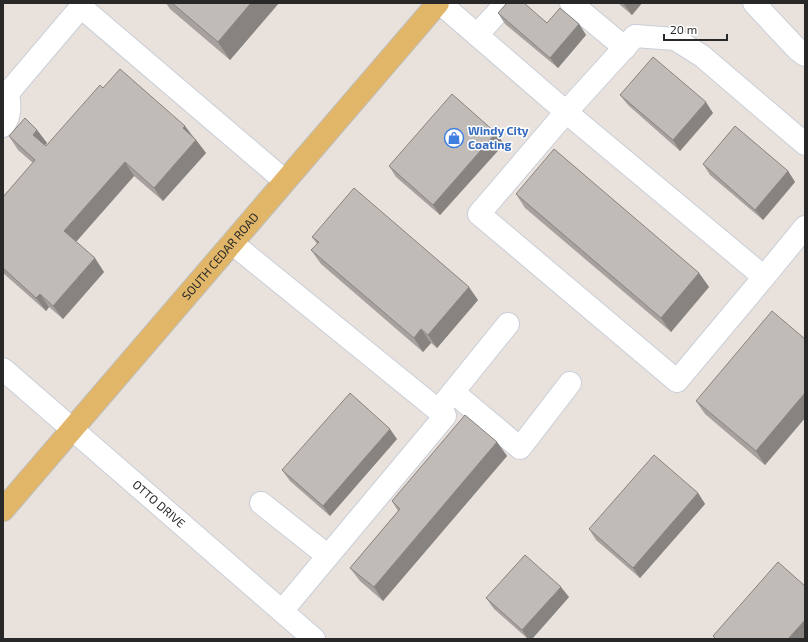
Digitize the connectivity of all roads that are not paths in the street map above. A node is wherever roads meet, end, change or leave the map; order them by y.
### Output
1 (439, 3) edge
2 (506, 3) edge
3 (571, 3) edge
4 (754, 3) edge
5 (477, 35) junction
6 (624, 48) junction
7 (805, 55) edge
8 (566, 112) junction
9 (3, 126) edge
10 (805, 144) edge
11 (285, 181) junction
12 (805, 227) edge
13 (232, 243) junction
14 (764, 276) junction
15 (508, 324) dead end
16 (3, 369) edge
17 (570, 383) dead end
18 (453, 392) junction
19 (438, 410) junction
20 (72, 430) junction
21 (262, 503) dead end
22 (3, 510) edge
23 (328, 556) junction
24 (282, 611) junction
25 (314, 639) edge

1 - 5 street
1 - 11 main road, SOUTH CEDAR ROAD
2 - 5 street
3 - 6 street
4 - 7 street
5 - 8 street
6 - 8 street
6 - 10 street
8 - 14 street
8 - 14 street
9 - 11 street
11 - 13 main road, SOUTH CEDAR ROAD
12 - 14 street
13 - 19 street
13 - 20 main road, SOUTH CEDAR ROAD
15 - 18 street
16 - 20 street, OTTO DRIVE
17 - 18 street
18 - 19 street
19 - 23 street
20 - 22 main road, SOUTH CEDAR ROAD
20 - 24 street, OTTO DRIVE
21 - 23 street
23 - 24 street
24 - 25 street, OTTO DRIVE

